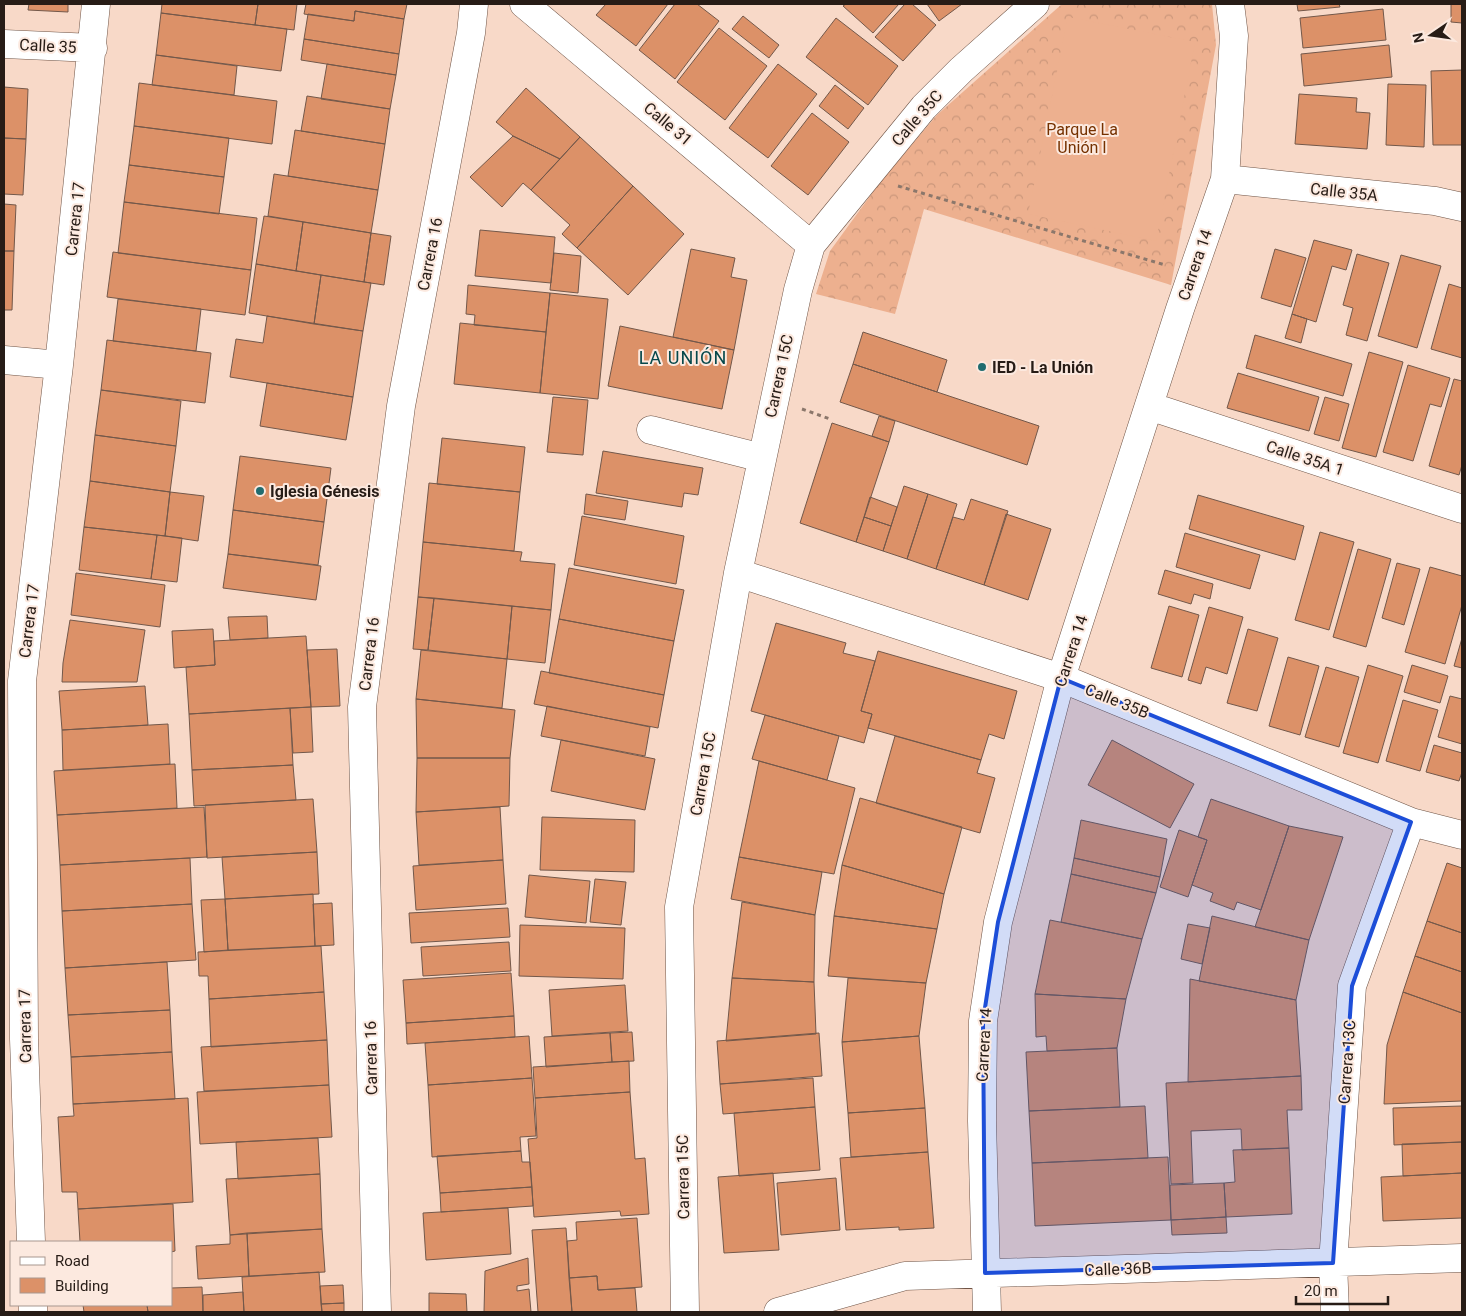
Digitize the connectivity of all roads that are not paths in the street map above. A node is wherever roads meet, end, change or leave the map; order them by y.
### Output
1 (96, 4) edge
2 (474, 4) edge
3 (524, 4) edge
4 (1035, 4) edge
5 (1230, 4) edge
6 (4, 44) edge
7 (93, 48) junction
8 (1225, 179) junction
9 (1462, 207) edge
10 (811, 245) junction
11 (4, 360) edge
12 (59, 365) junction
13 (1149, 406) junction
14 (651, 430) dead end
15 (762, 458) junction
16 (1462, 509) edge
17 (738, 573) junction
18 (1061, 678) junction
19 (13, 680) edge
20 (1411, 822) junction
21 (1462, 835) edge
22 (14, 1037) edge
23 (31, 1241) edge
24 (1462, 1258) edge
25 (1333, 1263) junction
26 (985, 1273) junction
27 (377, 1312) edge
28 (685, 1312) edge
29 (778, 1312) edge
30 (987, 1312) edge
31 (1335, 1312) edge

1 - 7 street, Carrera 17
2 - 27 street, Carrera 16
3 - 10 street, Calle 31
4 - 10 street, Calle 35C
5 - 8 street, Carrera 14
6 - 7 street, Calle 35
7 - 12 street, Carrera 17
8 - 9 street, Calle 35A
8 - 13 street, Carrera 14
10 - 15 street, Carrera 15C
11 - 12 street
12 - 19 street, Carrera 17
13 - 16 street, Calle 35A 1
13 - 18 street, Carrera 14
14 - 15 street
15 - 17 street, Carrera 15C
17 - 18 street, Calle 35B
17 - 28 street, Carrera 15C
18 - 20 street, Calle 35B
18 - 26 street, Carrera 14
19 - 22 street, Carrera 17
20 - 21 street, Calle 35B
20 - 25 street, Carrera 13C
22 - 23 street, Carrera 17
24 - 25 street, Calle 36B
25 - 26 street, Calle 36B
25 - 31 street, Carrera 13C
26 - 29 street, Calle 36B
26 - 30 street, Carrera 14

